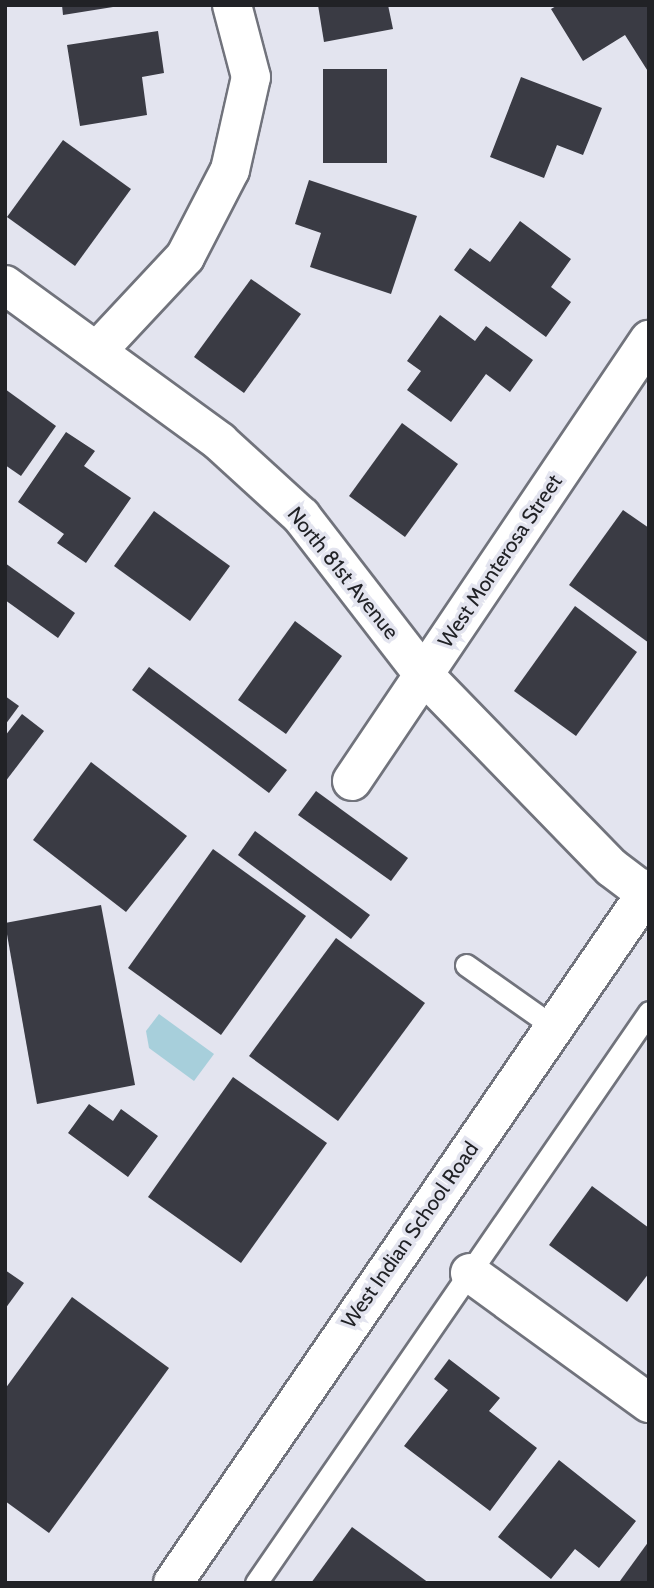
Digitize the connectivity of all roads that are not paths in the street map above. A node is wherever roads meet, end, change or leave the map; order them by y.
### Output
1 (232, 5) edge
2 (5, 285) edge
3 (649, 340) edge
4 (97, 351) junction
5 (424, 675) junction
6 (352, 781) dead end
7 (648, 893) edge
8 (466, 965) dead end
9 (649, 1012) edge
10 (554, 1027) junction
11 (470, 1273) junction
12 (649, 1403) edge
13 (173, 1583) edge
14 (256, 1583) edge

1 - 4 street
2 - 4 street, North 81st Avenue
3 - 5 street, West Monterosa Street
4 - 5 street, North 81st Avenue
5 - 6 street, West Monterosa Street
5 - 7 street, North 81st Avenue
7 - 10 street, West Indian School Road
8 - 10 lane
9 - 11 lane
10 - 13 street, West Indian School Road
11 - 12 street
11 - 14 lane

